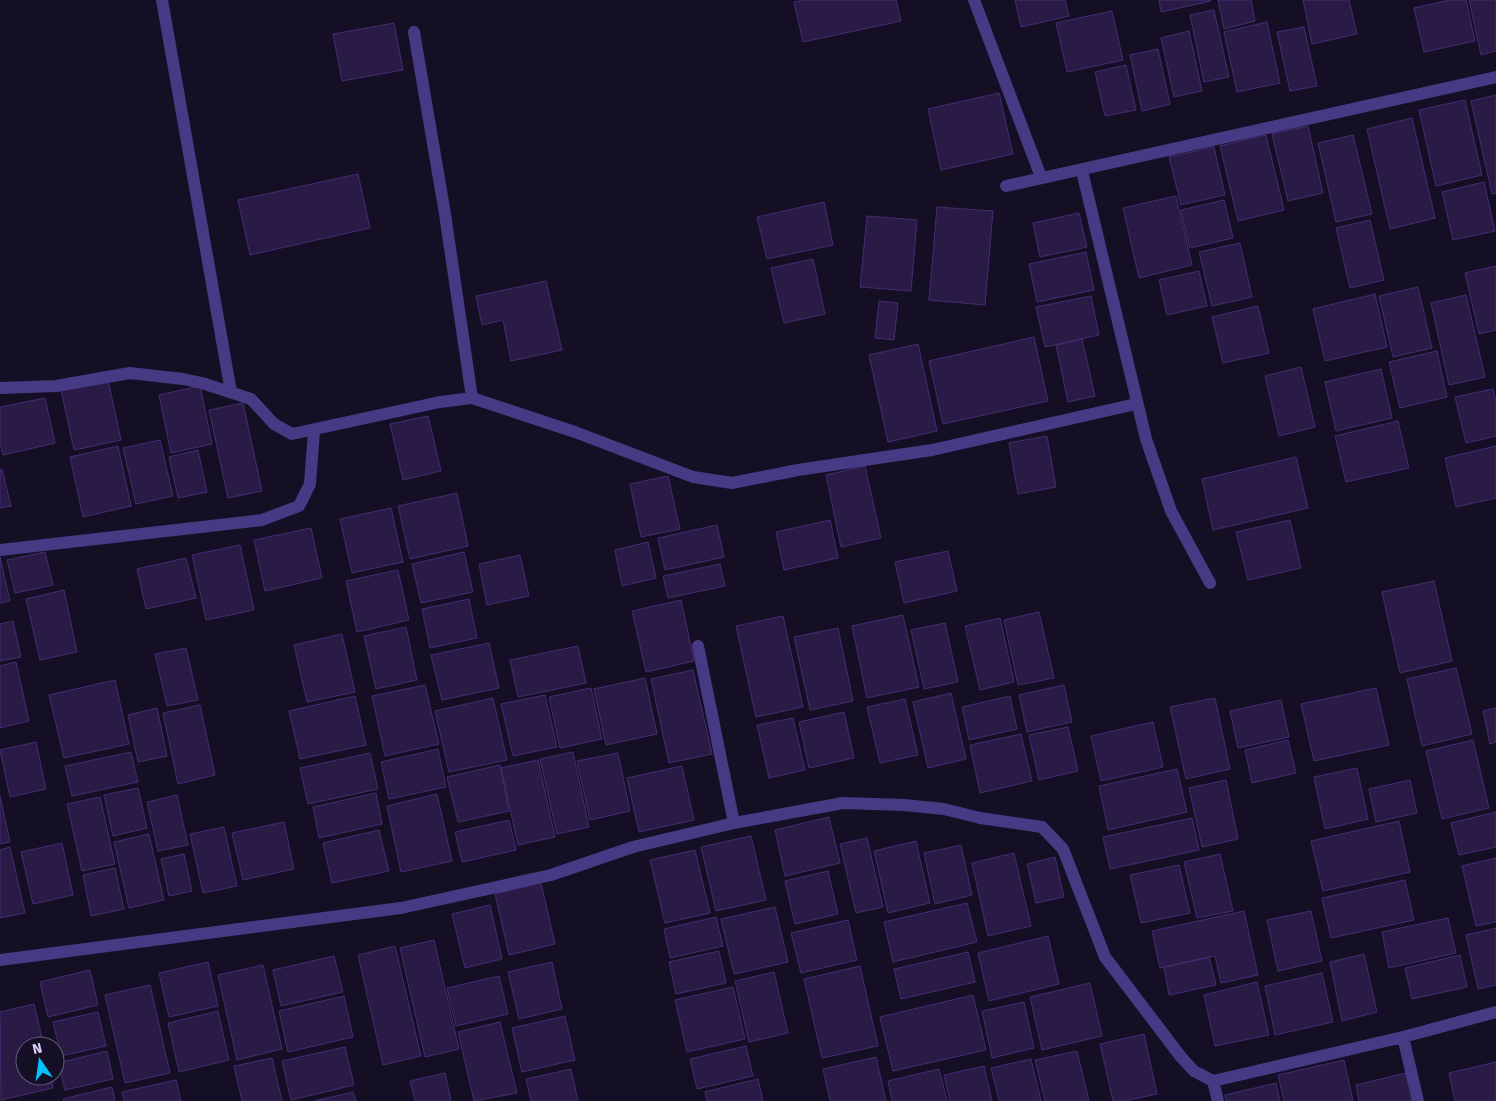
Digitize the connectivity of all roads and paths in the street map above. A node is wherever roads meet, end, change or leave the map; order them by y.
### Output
1 (162, 0) edge
2 (974, 0) edge
3 (414, 32) dead end
4 (1496, 77) edge
5 (1082, 171) junction
6 (1041, 177) junction
7 (1006, 186) dead end
8 (0, 388) edge
9 (231, 392) junction
10 (472, 398) junction
11 (1136, 404) junction
12 (314, 431) junction
13 (0, 550) edge
14 (1210, 583) dead end
15 (698, 646) dead end
16 (734, 823) junction
17 (0, 960) edge
18 (1496, 1012) edge
19 (1403, 1037) junction
20 (1214, 1081) junction
21 (1218, 1101) edge
22 (1418, 1101) edge

1 - 9 street
2 - 6 street
3 - 10 street
4 - 5 street
5 - 6 street
5 - 11 street
6 - 7 street
8 - 9 street
9 - 12 street
10 - 11 street
10 - 12 street
11 - 14 street
12 - 13 street
15 - 16 street
16 - 17 street
16 - 20 street
18 - 19 street
19 - 20 street
19 - 22 street
20 - 21 street

